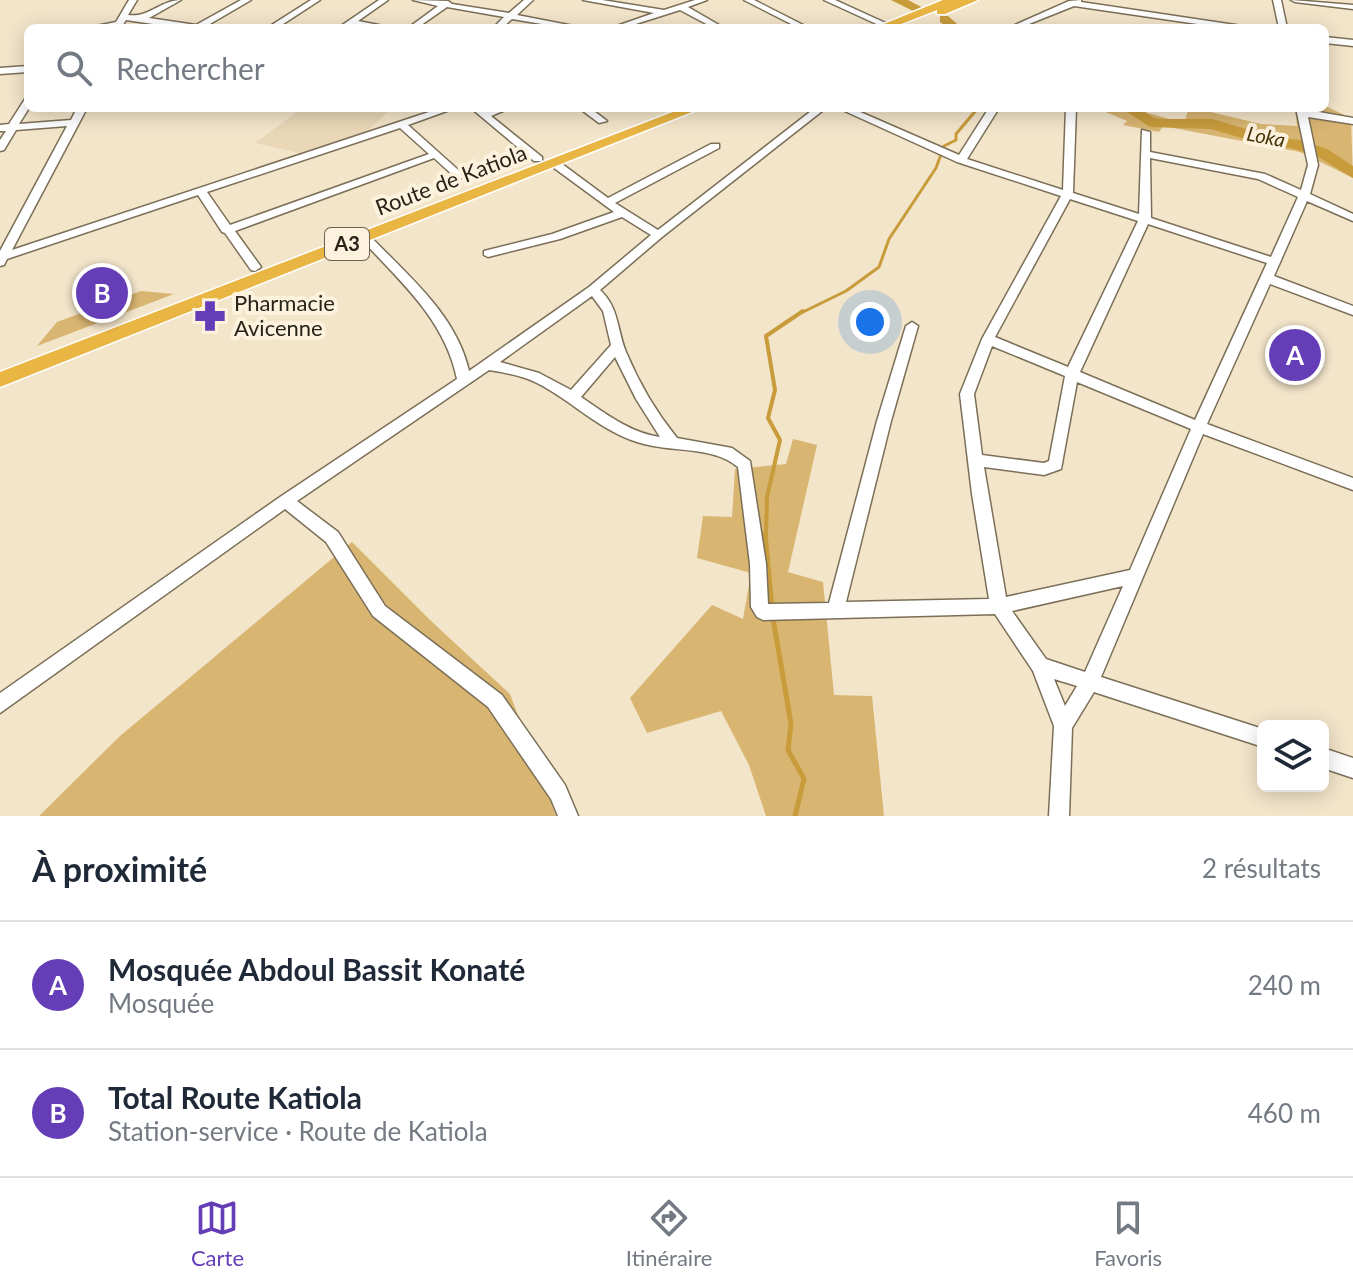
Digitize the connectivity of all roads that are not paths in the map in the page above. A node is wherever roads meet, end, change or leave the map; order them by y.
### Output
1 (133, 0) edge
2 (177, 0) edge
3 (247, 0) edge
4 (316, 0) edge
5 (384, 0) edge
6 (417, 0) edge
7 (529, 0) edge
8 (587, 0) edge
9 (703, 0) edge
10 (748, 0) edge
11 (828, 0) edge
12 (953, 0) edge
13 (972, 0) edge
14 (1277, 0) edge
15 (1295, 0) edge
16 (449, 2) edge
17 (1076, 2) edge
18 (681, 7) junction
19 (1353, 7) edge
20 (664, 12) junction
21 (510, 16) junction
22 (142, 19) junction
23 (351, 22) junction
24 (120, 23) edge
25 (172, 24) edge
26 (203, 24) edge
27 (277, 24) edge
28 (348, 24) edge
29 (364, 24) edge
30 (418, 24) edge
31 (501, 24) edge
32 (557, 24) edge
33 (637, 24) edge
34 (713, 24) edge
35 (792, 24) edge
36 (877, 24) edge
37 (891, 24) edge
38 (910, 24) edge
39 (1024, 24) edge
40 (1216, 24) edge
41 (1282, 24) edge
42 (1329, 40) edge
43 (1353, 43) edge
44 (24, 69) edge
45 (0, 71) edge
46 (24, 106) edge
47 (80, 112) edge
48 (438, 112) edge
49 (480, 112) edge
50 (590, 112) edge
51 (660, 112) edge
52 (684, 112) edge
53 (816, 112) edge
54 (852, 112) edge
55 (991, 112) edge
56 (1071, 112) edge
57 (1302, 112) edge
58 (1307, 112) edge
59 (602, 121) dead end
60 (1353, 121) edge
61 (74, 123) junction
62 (401, 124) junction
63 (6, 128) edge
64 (1145, 132) dead end
65 (715, 146) dead end
66 (0, 148) edge
67 (1145, 154) junction
68 (434, 155) junction
69 (961, 160) junction
70 (546, 161) junction
71 (460, 176) dead end
72 (201, 192) junction
73 (1068, 193) junction
74 (1305, 194) junction
75 (607, 203) junction
76 (623, 213) junction
77 (1353, 218) edge
78 (1145, 219) junction
79 (226, 230) junction
80 (658, 235) junction
81 (365, 237) junction
82 (488, 253) dead end
83 (1, 260) edge
84 (1275, 262) junction
85 (255, 267) junction
86 (1267, 278) junction
87 (593, 290) junction
88 (1353, 311) edge
89 (912, 326) dead end
90 (988, 339) junction
91 (617, 346) junction
92 (0, 365) edge
93 (487, 365) junction
94 (1072, 374) junction
95 (0, 380) edge
96 (464, 381) junction
97 (571, 399) junction
98 (1199, 427) junction
99 (673, 443) junction
100 (975, 460) junction
101 (1353, 484) edge
102 (285, 501) junction
103 (1137, 576) junction
104 (999, 606) junction
105 (836, 609) junction
106 (1040, 666) junction
107 (1091, 680) junction
108 (0, 704) edge
109 (1063, 726) junction
110 (1257, 736) edge
111 (1329, 760) edge
112 (1353, 768) edge
113 (568, 816) edge
114 (1059, 816) edge

1 - 24 street
2 - 22 street
3 - 26 street
4 - 27 street
5 - 23 street
6 - 16 street
7 - 21 street
8 - 20 street
9 - 18 street
10 - 35 street
11 - 36 street
12 - 37 highway
13 - 38 highway
14 - 41 street
15 - 19 street
16 - 21 street
16 - 30 street
17 - 39 street
17 - 40 street
18 - 20 street
18 - 34 street
20 - 33 street
21 - 31 street
21 - 32 street
22 - 24 street
22 - 25 street
23 - 28 street
23 - 29 street
42 - 43 street
44 - 45 street
46 - 63 street
47 - 61 street
48 - 62 street
49 - 70 street
50 - 59 street
51 - 70 highway, Route de Katiola / A3
52 - 70 highway, Route de Katiola / A3
53 - 80 street
54 - 69 street
55 - 69 street
56 - 73 street
57 - 74 street
58 - 60 street
61 - 63 street
61 - 83 street
62 - 68 street
62 - 72 street
63 - 66 street
64 - 67 street
65 - 75 street
67 - 74 street
67 - 78 street
68 - 71 street
68 - 79 street
69 - 73 street
70 - 75 street
70 - 81 highway, Route de Katiola / A3
70 - 85 highway, Route de Katiola / A3
72 - 79 street
72 - 83 street
73 - 78 street
73 - 90 street
74 - 77 street
74 - 84 street
75 - 76 street
76 - 80 street
76 - 82 street
78 - 84 street
78 - 94 street
79 - 85 street
80 - 87 street
81 - 95 highway, Route de Katiola / A3
81 - 96 street
84 - 86 street
85 - 92 highway, Route de Katiola / A3
86 - 88 street
86 - 98 street
87 - 91 street
87 - 93 street
89 - 105 street
90 - 94 street
90 - 100 street
91 - 97 street
91 - 99 street
93 - 96 street
93 - 97 street
94 - 98 street
94 - 100 street
96 - 102 street
97 - 99 street
98 - 101 street
98 - 103 street
99 - 105 street
100 - 104 street
102 - 108 street
102 - 113 street
103 - 104 street
103 - 107 street
104 - 105 street
104 - 106 street
106 - 107 street
106 - 109 street
107 - 109 street
107 - 110 street
109 - 114 street
111 - 112 street

